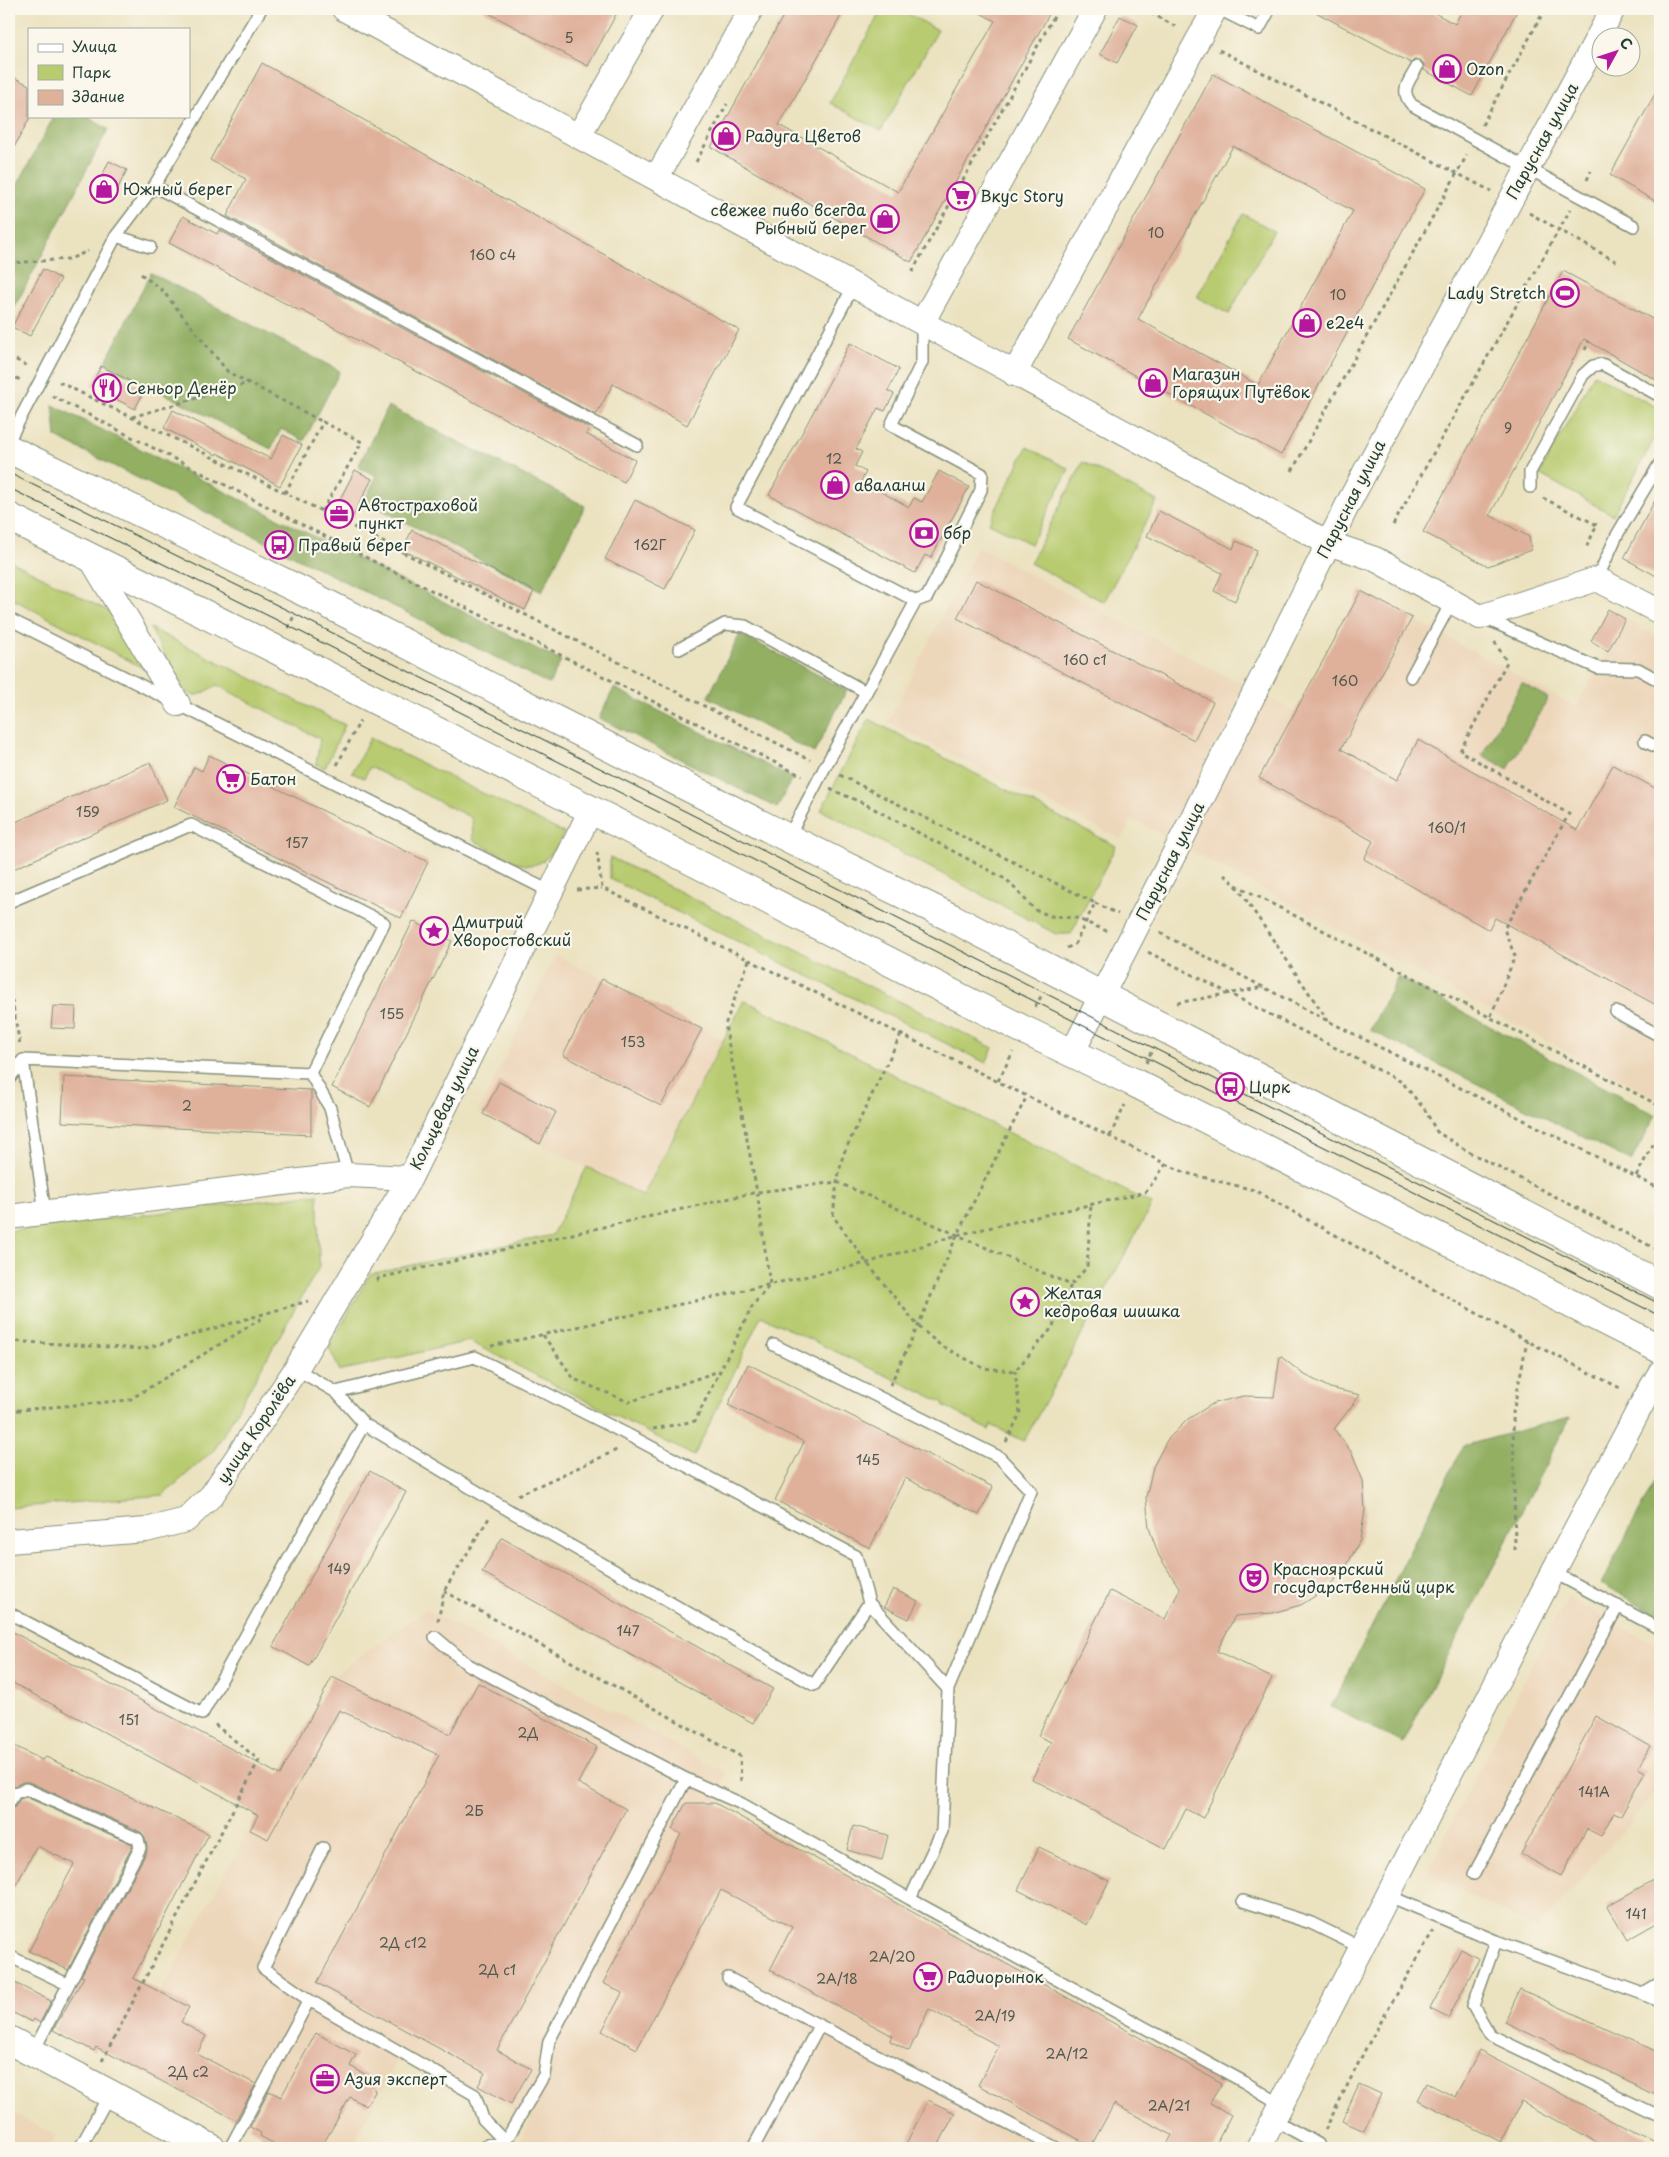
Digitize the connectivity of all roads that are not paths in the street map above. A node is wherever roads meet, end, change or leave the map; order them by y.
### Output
1 (261, 9) edge
2 (344, 9) edge
3 (652, 9) edge
4 (751, 9) edge
5 (1095, 9) edge
6 (1215, 9) edge
7 (1219, 9) edge
8 (1270, 9) edge
9 (1613, 9) edge
10 (1417, 67) dead end
11 (579, 135) junction
12 (1528, 167) junction
13 (657, 177) junction
14 (154, 186) junction
15 (1634, 226) dead end
16 (116, 236) junction
17 (150, 247) dead end
18 (854, 285) junction
19 (922, 323) junction
20 (1014, 374) junction
21 (1660, 396) edge
22 (9, 440) edge
23 (637, 445) dead end
24 (9, 449) edge
25 (1660, 463) edge
26 (1530, 487) road end
27 (9, 517) edge
28 (1328, 543) junction
29 (90, 558) junction
30 (1597, 579) junction
31 (916, 601) junction
32 (1452, 601) junction
33 (1660, 612) edge
34 (1480, 617) junction
35 (9, 619) edge
36 (678, 649) dead end
37 (1411, 677) dead end
38 (1660, 681) edge
39 (866, 692) junction
40 (178, 704) junction
41 (1645, 741) dead end
42 (1660, 749) edge
43 (591, 810) junction
44 (788, 838) junction
45 (551, 892) junction
46 (9, 902) edge
47 (1102, 994) junction
48 (1616, 1012) dead end
49 (1660, 1036) edge
50 (1072, 1053) junction
51 (23, 1060) junction
52 (310, 1074) junction
53 (9, 1079) edge
54 (348, 1175) junction
55 (410, 1178) junction
56 (45, 1213) junction
57 (9, 1217) edge
58 (1660, 1285) edge
59 (774, 1345) dead end
60 (1660, 1349) edge
61 (296, 1369) junction
62 (1660, 1372) edge
63 (336, 1392) junction
64 (364, 1424) junction
65 (9, 1541) edge
66 (1554, 1572) junction
67 (869, 1603) junction
68 (1618, 1606) junction
69 (9, 1614) edge
70 (1660, 1629) edge
71 (435, 1637) road end
72 (948, 1689) junction
73 (686, 1779) junction
74 (9, 1803) edge
75 (323, 1848) dead end
76 (1474, 1874) dead end
77 (1389, 1896) junction
78 (910, 1899) junction
79 (1243, 1901) dead end
80 (1496, 1941) junction
81 (1362, 1948) junction
82 (9, 1956) edge
83 (728, 1978) dead end
84 (68, 1984) junction
85 (1660, 1984) edge
86 (1643, 1994) junction
87 (309, 2000) junction
88 (1660, 2002) edge
89 (819, 2026) junction
90 (9, 2040) edge
91 (32, 2054) junction
92 (109, 2095) junction
93 (1278, 2113) junction
94 (1660, 2117) edge
95 (508, 2145) edge
96 (1319, 2146) edge
97 (80, 2148) edge
98 (211, 2148) edge
99 (230, 2148) edge
100 (484, 2148) edge
101 (753, 2148) edge
102 (1056, 2148) edge
103 (1259, 2148) edge

1 - 14 lane
2 - 11 street
3 - 11 street
4 - 13 street
5 - 19 street
6 - 20 street
7 - 8 lane
9 - 12 street, Парусная улица
10 - 12 lane
11 - 13 street
12 - 15 lane
12 - 28 street, Парусная улица
13 - 18 street
14 - 16 lane
14 - 23 lane
16 - 17 lane
16 - 22 lane
18 - 19 street
18 - 31 lane
19 - 20 street
19 - 31 lane
20 - 28 street
21 - 26 lane
24 - 44 main road
25 - 30 lane
27 - 29 main road
28 - 32 street
28 - 47 street, Парусная улица
29 - 40 street
29 - 43 main road
30 - 33 street
30 - 34 street
31 - 39 lane
32 - 34 street
32 - 37 lane
34 - 38 lane
35 - 40 lane
36 - 39 lane
39 - 44 lane
40 - 45 lane
41 - 42 lane
43 - 45 street, Кольцевая улица
43 - 50 main road
44 - 47 main road
45 - 55 street, Кольцевая улица
46 - 52 lane
47 - 50 street, Парусная улица
47 - 58 main road
48 - 49 lane
50 - 60 main road
51 - 52 lane
51 - 53 lane
51 - 56 lane
52 - 54 lane
54 - 55 street, Кольцевая улица
54 - 56 street, Кольцевая улица
55 - 61 street, улица Королёва
56 - 57 street, Кольцевая улица
59 - 72 lane
61 - 63 lane
61 - 65 street, улица Королёва
62 - 66 street
63 - 64 lane
63 - 67 lane
64 - 67 lane
64 - 69 lane
66 - 68 lane
66 - 77 street
67 - 72 lane
68 - 70 lane
68 - 76 lane
71 - 73 lane
72 - 78 lane
73 - 78 lane
73 - 95 lane
74 - 84 lane
75 - 87 lane
77 - 80 lane
77 - 81 street
78 - 93 lane
79 - 81 lane
80 - 86 lane
80 - 94 lane
81 - 93 street
82 - 84 lane
83 - 89 lane
84 - 91 lane
85 - 86 lane
86 - 88 lane
87 - 95 lane
87 - 99 lane
89 - 101 lane
89 - 102 lane
90 - 91 main road
91 - 92 main road
92 - 97 lane
92 - 98 main road
93 - 96 lane
93 - 103 street
95 - 100 lane

